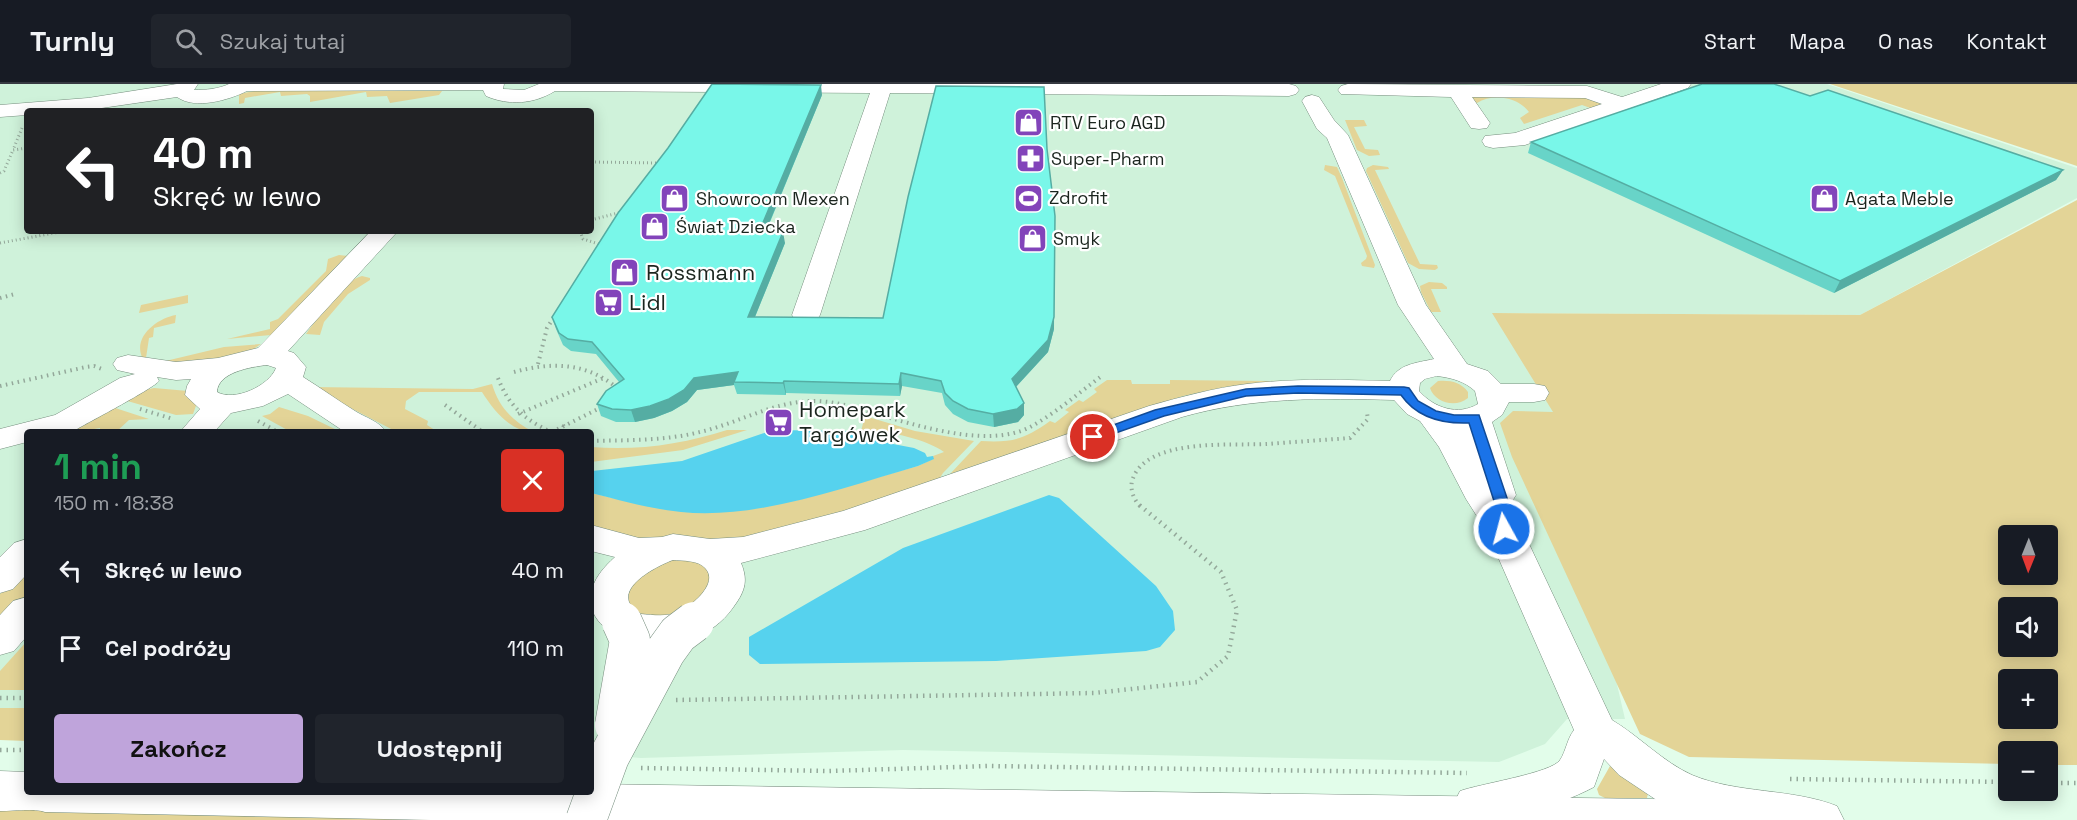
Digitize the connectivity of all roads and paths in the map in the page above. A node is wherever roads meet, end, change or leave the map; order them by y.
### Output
1 (243, 84) edge
2 (494, 84) edge
3 (552, 84) edge
4 (1681, 84) edge
5 (882, 86) edge
6 (185, 87) edge
7 (1290, 87) edge
8 (1654, 87) edge
9 (1456, 91) junction
10 (1341, 92) edge
11 (1311, 101) junction
12 (505, 104) edge
13 (1622, 104) junction
14 (213, 105) edge
15 (59, 108) edge
16 (24, 110) edge
17 (0, 111) edge
18 (24, 121) dead end
19 (1479, 123) dead end
20 (1337, 135) junction
21 (1493, 141) dead end
22 (24, 148) edge
23 (13, 150) junction
24 (594, 162) edge
25 (655, 171) edge
26 (0, 173) edge
27 (624, 212) edge
28 (594, 219) edge
29 (49, 234) edge
30 (382, 234) edge
31 (582, 234) edge
32 (0, 243) edge
33 (597, 255) edge
34 (15, 294) dead end
35 (0, 298) edge
36 (1412, 305) junction
37 (560, 310) edge
38 (806, 315) edge
39 (267, 356) junction
40 (538, 364) junction
41 (102, 370) dead end
42 (1456, 370) junction
43 (514, 372) dead end
44 (1103, 375) dead end
45 (606, 377) junction
46 (498, 378) dead end
47 (1412, 380) junction
48 (0, 386) edge
49 (621, 391) edge
50 (241, 392) junction
51 (1534, 393) dead end
52 (138, 394) junction
53 (607, 403) edge
54 (445, 405) dead end
55 (1483, 406) junction
56 (1366, 410) dead end
57 (518, 414) junction
58 (1432, 415) junction
59 (562, 424) junction
60 (188, 425) edge
61 (65, 427) edge
62 (276, 429) edge
63 (364, 429) edge
64 (479, 429) edge
65 (546, 429) edge
66 (556, 429) edge
67 (565, 429) edge
68 (24, 434) edge
69 (0, 438) edge
70 (594, 441) edge
71 (852, 521) junction
72 (1504, 529) junction
73 (594, 539) edge
74 (660, 550) junction
75 (709, 552) junction
76 (24, 555) edge
77 (594, 562) edge
78 (0, 579) edge
79 (616, 608) junction
80 (708, 610) junction
81 (24, 614) edge
82 (0, 640) edge
83 (0, 698) edge
84 (24, 698) edge
85 (675, 700) dead end
86 (1596, 732) junction
87 (0, 750) edge
88 (24, 750) edge
89 (623, 763) junction
90 (1474, 773) dead end
91 (1785, 779) dead end
92 (0, 782) edge
93 (1998, 782) edge
94 (2058, 783) edge
95 (2077, 783) edge
96 (24, 789) edge
97 (24, 790) edge
98 (0, 791) edge
99 (200, 795) edge
100 (921, 809) junction
101 (1422, 815) junction
102 (586, 820) edge
103 (829, 820) edge
104 (1723, 820) edge
105 (1821, 820) edge

1 - 2 main road
1 - 14 main road
2 - 12 main road
3 - 5 main road
3 - 12 main road
4 - 8 main road
5 - 7 main road
5 - 38 main road
6 - 14 main road
6 - 15 main road
7 - 11 main road
8 - 13 main road
9 - 10 main road
9 - 13 main road
9 - 19 main road
10 - 11 main road
10 - 20 main road
11 - 20 main road
13 - 21 main road
16 - 17 main road
18 - 23 path
20 - 36 main road
22 - 23 path
23 - 26 path
24 - 25 path
27 - 28 path
29 - 32 path
30 - 39 main road
31 - 33 path
34 - 35 path
36 - 42 main road
36 - 47 main road
37 - 40 path
39 - 50 main road
39 - 50 main road
40 - 43 path
40 - 45 path
41 - 48 path
42 - 47 main road
42 - 55 main road
44 - 70 path
45 - 49 path
45 - 57 path
46 - 57 path
47 - 58 main road
47 - 71 main road
50 - 52 main road
50 - 60 main road
50 - 62 path
50 - 63 main road
51 - 55 main road
52 - 60 path
52 - 61 main road
53 - 59 path
54 - 64 path
55 - 58 main road
55 - 72 main road
56 - 85 path
57 - 65 path
58 - 72 main road
59 - 66 path
59 - 67 path
68 - 69 main road
71 - 75 main road
71 - 80 main road
72 - 86 main road
73 - 74 main road
74 - 75 main road
74 - 79 main road
75 - 80 main road
76 - 78 main road
77 - 79 main road
79 - 80 main road, bridge
79 - 89 main road, bridge
80 - 89 main road, bridge
81 - 82 main road
83 - 84 path
86 - 101 main road
86 - 105 main road
87 - 88 path
89 - 90 path
89 - 102 main road, bridge
91 - 93 path
92 - 96 main road
94 - 95 path
97 - 98 main road
99 - 100 main road
100 - 101 main road
100 - 103 main road
101 - 104 main road

